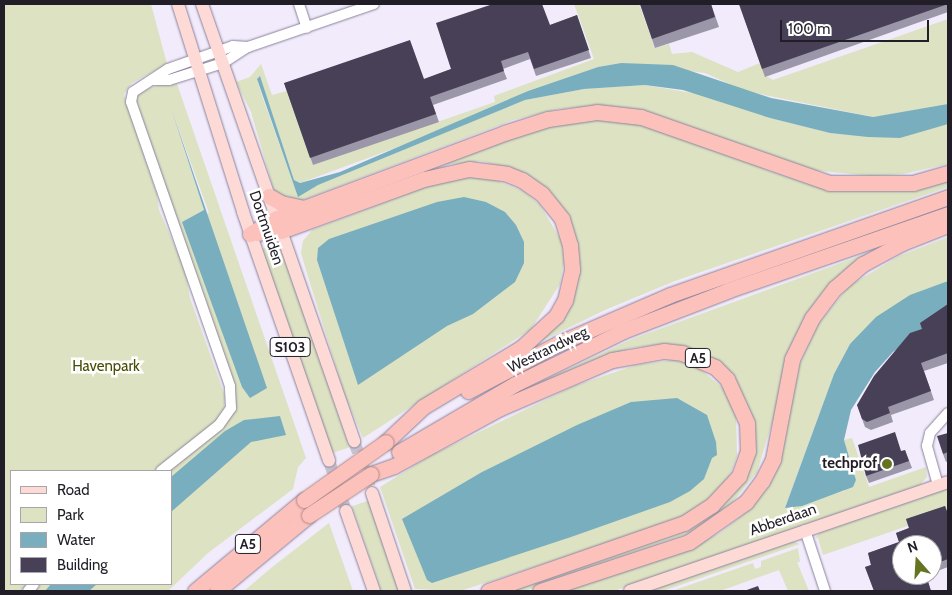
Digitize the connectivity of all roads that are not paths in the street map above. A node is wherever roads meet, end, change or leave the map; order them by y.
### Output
1 (178, 4) edge
2 (202, 4) edge
3 (299, 4) edge
4 (374, 4) edge
5 (307, 28) junction
6 (248, 47) junction
7 (218, 50) junction
8 (222, 63) junction
9 (198, 65) junction
10 (948, 173) edge
11 (269, 196) junction
12 (948, 197) edge
13 (304, 208) junction
14 (948, 214) edge
15 (279, 224) junction
16 (948, 225) edge
17 (250, 234) junction
18 (948, 413) edge
19 (354, 441) tunnel mouth
20 (386, 442) junction
21 (329, 461) tunnel mouth
22 (393, 461) junction
23 (162, 470) edge
24 (943, 484) edge
25 (372, 493) tunnel mouth
26 (346, 511) tunnel mouth
27 (805, 530) junction
28 (195, 591) edge
29 (218, 591) edge
30 (374, 591) edge
31 (405, 591) edge
32 (488, 591) edge
33 (540, 591) edge
34 (630, 591) edge
35 (826, 591) edge

1 - 9 main road, Dortmuiden / S103
2 - 7 main road, Dortmuiden / S103
3 - 5 street
4 - 5 street
5 - 6 street
6 - 7 street
6 - 8 street
7 - 8 main road, Dortmuiden / S103
7 - 9 street
8 - 9 street
8 - 11 main road, Dortmuiden / S103
9 - 17 main road, Dortmuiden / S103
9 - 23 street
10 - 13 highway
11 - 13 highway
11 - 15 main road, Dortmuiden / S103
12 - 20 highway, Westrandweg / A5
13 - 15 highway
14 - 22 highway, Westrandweg / A5
15 - 17 highway
15 - 19 main road, Dortmuiden / S103
15 - 20 highway, A5
16 - 33 highway
17 - 21 main road, Dortmuiden / S103
18 - 24 street
20 - 28 highway, Westrandweg / A5, bridge
22 - 29 highway, Westrandweg / A5, bridge
22 - 32 highway, A5
24 - 27 main road, Abberdaan
25 - 31 main road
26 - 30 main road
27 - 34 main road, Abberdaan
27 - 35 street

